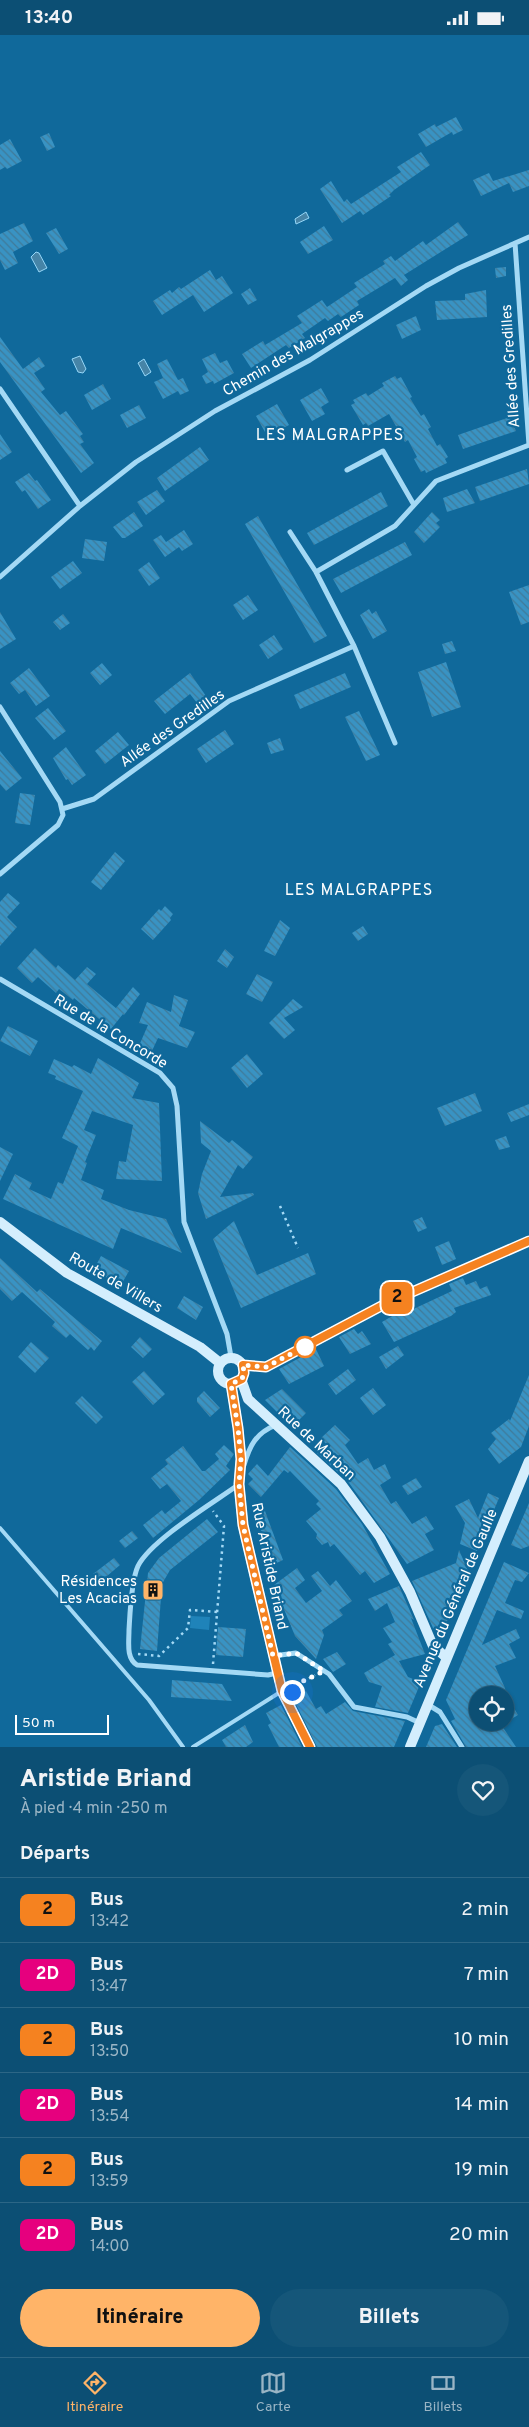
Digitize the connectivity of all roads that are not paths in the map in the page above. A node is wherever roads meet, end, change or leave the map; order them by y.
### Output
1 (529, 237) edge
2 (515, 243) junction
3 (0, 389) edge
4 (347, 471) dead end
5 (414, 505) junction
6 (80, 506) junction
7 (290, 532) dead end
8 (316, 572) junction
9 (0, 577) edge
10 (354, 646) junction
11 (0, 707) edge
12 (395, 743) dead end
13 (62, 809) junction
14 (0, 874) edge
15 (0, 979) edge
16 (0, 1222) edge
17 (529, 1241) edge
18 (232, 1357) junction
19 (220, 1363) junction
20 (243, 1365) junction
21 (242, 1379) junction
22 (231, 1384) junction
23 (276, 1425) junction
24 (529, 1461) edge
25 (239, 1484) junction
26 (0, 1529) edge
27 (273, 1656) junction
28 (447, 1658) junction
29 (277, 1673) junction
30 (287, 1691) junction
31 (428, 1704) junction
32 (420, 1723) junction
33 (183, 1747) edge
34 (193, 1747) edge
35 (310, 1747) edge
36 (410, 1747) edge
37 (462, 1747) edge

1 - 2 street, Chemin des Malgrappes
2 - 5 street, Allée des Gredilles
2 - 6 street, Chemin des Malgrappes
3 - 6 street
4 - 5 street
5 - 8 street, Allée des Gredilles
6 - 9 street, Chemin des Malgrappes
7 - 8 street
8 - 10 street
10 - 12 street
10 - 13 street, Allée des Gredilles
11 - 13 street
13 - 14 street
15 - 18 street, Rue de la Concorde
16 - 19 main road, Route de Villers
17 - 20 street
18 - 19 main road
18 - 20 main road
19 - 22 main road
20 - 21 main road
21 - 22 main road
21 - 23 main road, Rue de Marban
22 - 25 main road, Rue Aristide Briand
23 - 25 street
23 - 28 main road, Rue de Marban
24 - 28 main road, Avenue du Général de Gaulle
25 - 27 main road, Rue Aristide Briand
25 - 29 street
26 - 33 lane
27 - 29 main road, Rue Aristide Briand
27 - 32 street
28 - 31 main road, Avenue du Général de Gaulle
29 - 30 main road, Rue Aristide Briand
30 - 34 lane
30 - 35 main road, Rue Aristide Briand
31 - 32 main road, Avenue du Général de Gaulle
31 - 37 street
32 - 36 main road, Avenue du Général de Gaulle

